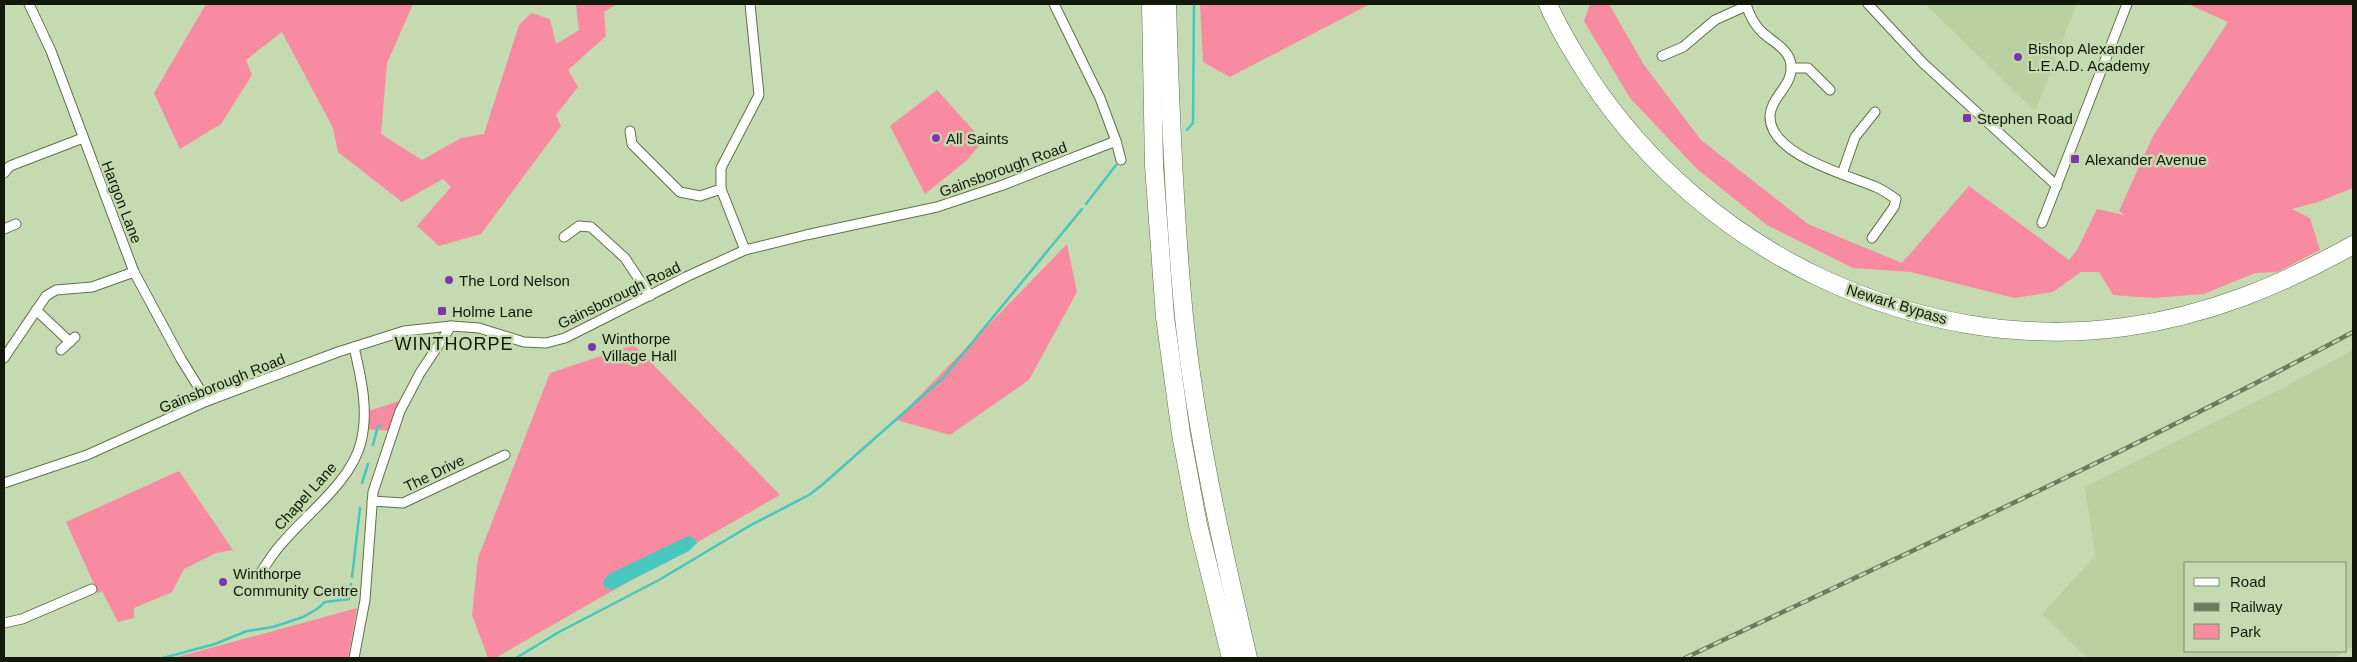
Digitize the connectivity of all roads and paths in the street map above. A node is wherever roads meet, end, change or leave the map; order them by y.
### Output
1 (29, 4) edge
2 (750, 4) edge
3 (1054, 4) edge
4 (1151, 4) edge
5 (1167, 4) edge
6 (1548, 4) edge
7 (1868, 4) edge
8 (2127, 4) edge
9 (1746, 5) edge
10 (1662, 56) dead end
11 (1791, 68) junction
12 (1830, 90) dead end
13 (1875, 112) dead end
14 (630, 131) dead end
15 (83, 138) junction
16 (1116, 142) junction
17 (1121, 160) dead end
18 (4, 173) edge
19 (1842, 174) junction
20 (2057, 186) junction
21 (721, 189) junction
22 (1165, 191) junction
23 (2042, 224) dead end
24 (564, 237) dead end
25 (1872, 238) dead end
26 (2353, 245) edge
27 (745, 250) junction
28 (134, 272) junction
29 (650, 296) junction
30 (36, 310) junction
31 (451, 326) junction
32 (354, 347) junction
33 (61, 350) dead end
34 (4, 358) edge
35 (208, 401) junction
36 (505, 455) dead end
37 (4, 482) edge
38 (372, 502) junction
39 (261, 572) dead end
40 (92, 589) dead end
41 (4, 623) edge
42 (354, 658) edge
43 (1231, 658) edge
44 (1248, 658) edge

1 - 15 street, Hargon Lane
2 - 21 street
3 - 16 street
4 - 22 highway
5 - 22 highway
6 - 26 highway, Newark Bypass
7 - 20 street
8 - 20 street
9 - 10 street
9 - 11 street
11 - 12 street
11 - 19 street
13 - 19 street
14 - 21 street
15 - 18 street
15 - 28 street, Hargon Lane
16 - 17 street
16 - 27 street, Gainsborough Road
19 - 25 street
20 - 23 street
21 - 27 street
22 - 43 highway
22 - 44 highway
24 - 29 street
27 - 29 street, Gainsborough Road
28 - 30 street
28 - 35 street, Hargon Lane
29 - 31 street, Gainsborough Road
30 - 33 street
30 - 34 street
31 - 32 street, Gainsborough Road
31 - 38 street
32 - 35 street, Gainsborough Road
32 - 39 street, Chapel Lane
35 - 37 street, Gainsborough Road
36 - 38 street, The Drive
38 - 42 street
40 - 41 street

